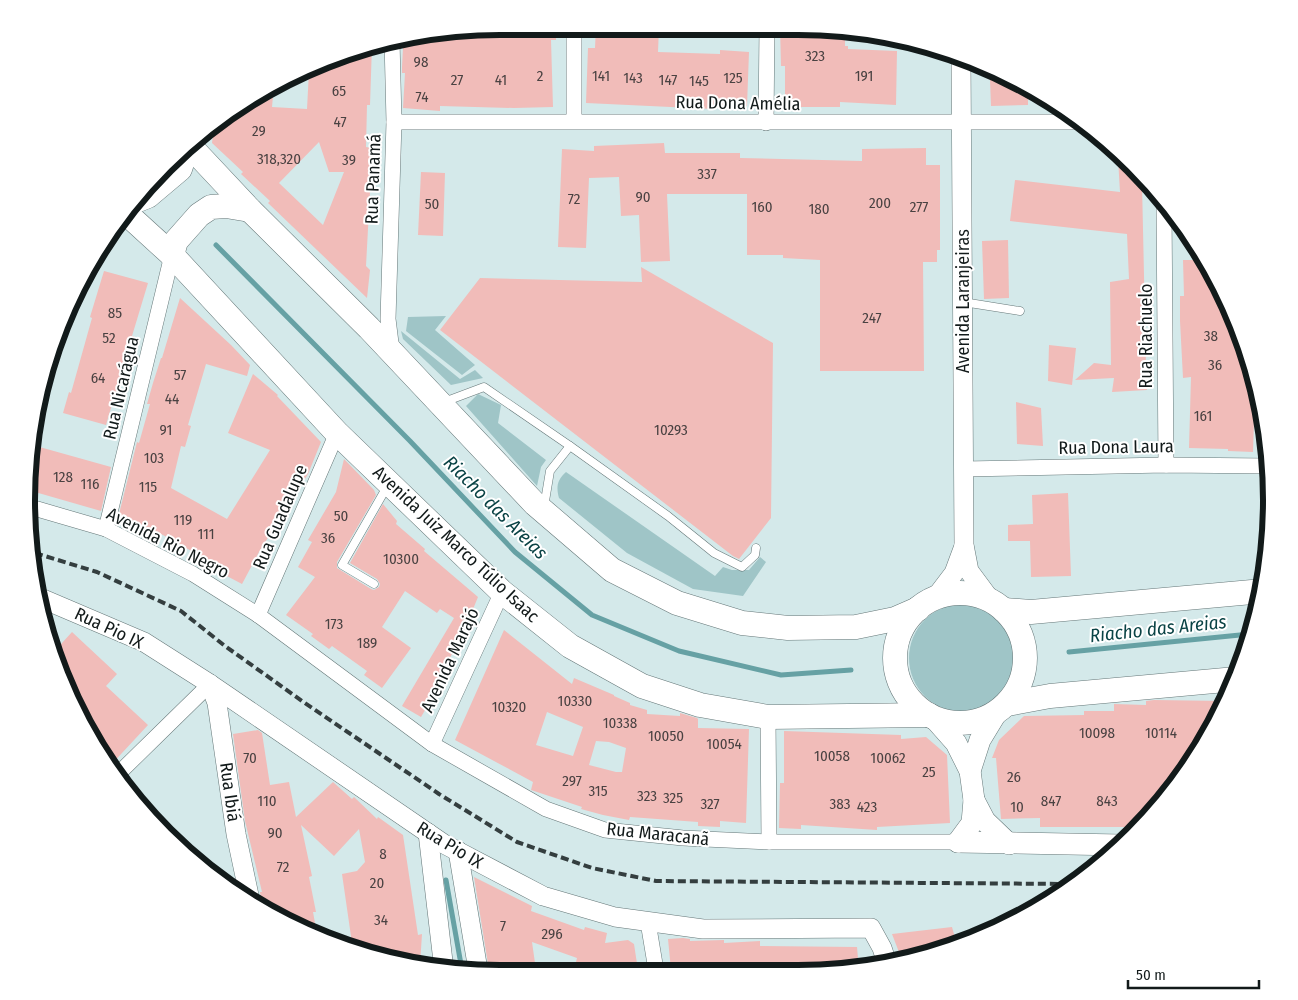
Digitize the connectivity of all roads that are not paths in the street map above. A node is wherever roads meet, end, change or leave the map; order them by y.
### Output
1 (574, 35) edge
2 (766, 35) edge
3 (392, 48) edge
4 (961, 65) edge
5 (574, 120) junction
6 (394, 122) junction
7 (962, 122) junction
8 (1068, 122) edge
9 (766, 123) junction
10 (192, 151) edge
11 (184, 158) edge
12 (147, 196) edge
13 (250, 210) junction
14 (1164, 213) edge
15 (131, 217) edge
16 (172, 255) junction
17 (963, 302) junction
18 (1020, 311) dead end
19 (378, 324) junction
20 (440, 403) junction
21 (337, 433) junction
22 (570, 446) junction
23 (1166, 465) junction
24 (1262, 466) edge
25 (964, 469) junction
26 (389, 483) junction
27 (35, 508) edge
28 (543, 511) junction
29 (106, 529) junction
30 (964, 545) junction
31 (756, 548) dead end
32 (374, 584) dead end
33 (502, 592) junction
34 (1254, 592) edge
35 (46, 601) edge
36 (926, 604) junction
37 (998, 606) junction
38 (258, 615) junction
39 (1227, 680) edge
40 (210, 684) junction
41 (1002, 708) junction
42 (931, 716) junction
43 (768, 717) junction
44 (432, 744) junction
45 (122, 770) edge
46 (970, 771) junction
47 (974, 800) junction
48 (428, 833) junction
49 (769, 842) junction
50 (958, 842) junction
51 (1009, 844) junction
52 (1088, 845) junction
53 (1110, 845) edge
54 (458, 851) junction
55 (1100, 854) edge
56 (247, 890) edge
57 (648, 922) junction
58 (884, 957) edge
59 (441, 961) edge
60 (477, 964) edge
61 (655, 965) edge

1 - 5 street
2 - 9 street
3 - 6 street, Rua Panamá
4 - 7 street, Avenida Laranjeiras
5 - 6 street, Rua Dona Amélia
5 - 9 street, Rua Dona Amélia
6 - 19 street, Rua Panamá
7 - 8 street, Rua Dona Amélia
7 - 9 street, Rua Dona Amélia
7 - 17 street, Avenida Laranjeiras
10 - 13 main road
11 - 12 main road
13 - 16 main road
13 - 19 main road
14 - 23 street, Rua Riachuelo
15 - 16 main road, Avenida Juiz Marco Túlio Isaac
16 - 21 main road, Avenida Juiz Marco Túlio Isaac
16 - 29 street, Rua Nicarágua
17 - 18 lane
17 - 25 street, Avenida Laranjeiras
19 - 20 main road
20 - 22 lane
20 - 28 main road
21 - 26 main road, Avenida Juiz Marco Túlio Isaac
21 - 38 street, Rua Guadalupe
22 - 28 lane
22 - 31 lane
23 - 24 street, Rua Dona Laura
23 - 25 street, Rua Dona Laura
25 - 30 street, Avenida Laranjeiras
26 - 32 lane
26 - 33 main road, Avenida Juiz Marco Túlio Isaac
27 - 29 street, Avenida Rio Negro
28 - 36 main road
29 - 38 street, Avenida Rio Negro
30 - 36 street, Avenida Laranjeiras
30 - 37 street, Avenida Laranjeiras
33 - 43 main road, Avenida Juiz Marco Túlio Isaac
33 - 44 street, Avenida Marajó
34 - 37 main road
35 - 40 street, Rua Pio IX
36 - 37 main road
36 - 42 main road
37 - 41 main road
38 - 44 street, Rua Maracanã
39 - 41 main road
40 - 45 street
40 - 48 street, Rua Pio IX
40 - 56 street, Rua Ibiá
41 - 42 main road
41 - 46 main road
42 - 43 main road, Avenida Juiz Marco Túlio Isaac
42 - 46 main road
43 - 49 street
44 - 49 street, Rua Maracanã
46 - 47 main road
47 - 50 main road
47 - 51 main road
48 - 54 street, Rua Pio IX
48 - 59 street
49 - 50 street, Rua Maracanã
50 - 51 main road, Rua Maracanã
51 - 52 main road, Rua Maracanã
52 - 53 main road, Rua Maracanã
52 - 55 main road
54 - 57 street, Rua Pio IX
54 - 60 street
57 - 58 street, Rua Pio IX
57 - 61 street

